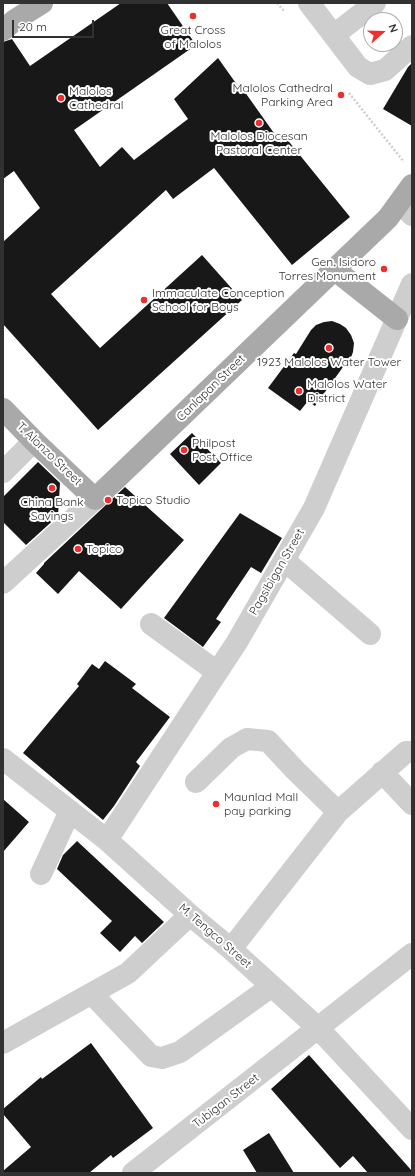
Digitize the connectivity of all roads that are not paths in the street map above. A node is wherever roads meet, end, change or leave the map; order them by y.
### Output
1 (42, 3) edge
2 (309, 3) edge
3 (375, 3) edge
4 (3, 30) edge
5 (334, 35) junction
6 (412, 46) edge
7 (408, 201) edge
8 (335, 270) junction
9 (412, 284) edge
10 (396, 319) junction
11 (3, 409) edge
12 (34, 441) junction
13 (3, 472) edge
14 (95, 499) junction
15 (284, 560) junction
16 (3, 584) edge
17 (151, 624) dead end
18 (370, 634) dead end
19 (217, 672) junction
20 (412, 752) edge
21 (3, 759) edge
22 (382, 772) junction
23 (196, 782) dead end
24 (412, 804) edge
25 (70, 811) junction
26 (338, 812) junction
27 (107, 840) junction
28 (41, 874) dead end
29 (190, 915) junction
30 (231, 949) junction
31 (412, 954) edge
32 (272, 986) junction
33 (92, 994) junction
34 (318, 1028) junction
35 (3, 1043) edge
36 (412, 1129) edge
37 (133, 1173) edge

1 - 4 main road
2 - 5 street
3 - 5 street
5 - 6 street
7 - 8 main road, Canlapan Street
8 - 10 main road
8 - 14 main road, Canlapan Street
9 - 10 street, Pagsibigan Street
10 - 15 street, Pagsibigan Street
11 - 12 main road, T. Alonzo Street
12 - 13 street
12 - 14 main road, T. Alonzo Street
14 - 16 street, Canlapan Street
15 - 18 street
15 - 19 street, Pagsibigan Street
17 - 19 street
19 - 27 street, Pagsibigan Street
20 - 22 street
21 - 25 street, M. Tengco Street
22 - 24 street
22 - 26 street
23 - 26 street
25 - 27 street, M. Tengco Street
25 - 28 street
26 - 30 street
27 - 29 street, M. Tengco Street
29 - 30 street, M. Tengco Street
29 - 33 street
30 - 32 street, M. Tengco Street
31 - 34 street, Tubigan Street
32 - 33 street
32 - 34 street, M. Tengco Street
33 - 35 street
34 - 36 street, M. Tengco Street
34 - 37 street, Tubigan Street

